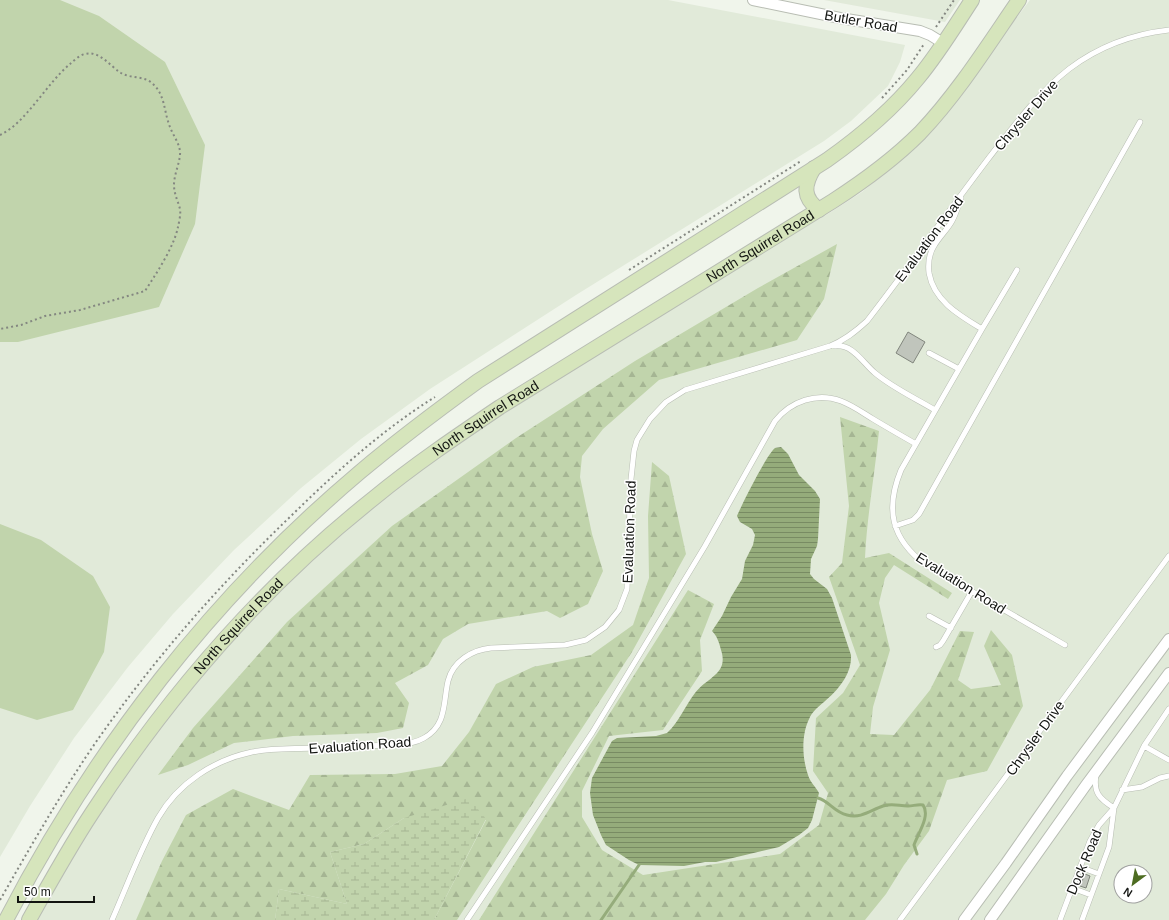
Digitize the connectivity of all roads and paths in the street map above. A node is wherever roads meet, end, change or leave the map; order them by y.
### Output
1 (753, 0) edge
2 (954, 0) edge
3 (972, 0) edge
4 (1019, 0) edge
5 (936, 26) dead end
6 (1169, 30) edge
7 (943, 43) junction
8 (1140, 122) dead end
9 (0, 135) edge
10 (814, 168) junction
11 (963, 192) junction
12 (819, 210) junction
13 (1017, 270) dead end
14 (0, 329) edge
15 (982, 329) junction
16 (830, 346) junction
17 (929, 353) dead end
18 (959, 369) junction
19 (935, 410) junction
20 (916, 444) junction
21 (895, 526) junction
22 (1169, 556) edge
23 (972, 592) junction
24 (929, 616) dead end
25 (951, 628) junction
26 (1169, 639) edge
27 (1065, 645) dead end
28 (936, 647) dead end
29 (1169, 673) edge
30 (1169, 709) edge
31 (1144, 746) junction
32 (1169, 760) edge
33 (1098, 770) junction
34 (1169, 776) edge
35 (1122, 790) junction
36 (1114, 808) junction
37 (1080, 867) junction
38 (1098, 874) junction
39 (1072, 888) junction
40 (1091, 895) junction
41 (6, 920) edge
42 (29, 920) edge
43 (112, 920) edge
44 (467, 920) edge
45 (900, 920) edge
46 (964, 920) edge
47 (990, 920) edge
48 (1060, 920) edge
49 (1082, 920) edge

1 - 7 street, Butler Road
2 - 5 path
3 - 7 main road, North Squirrel Road
4 - 12 main road, North Squirrel Road
6 - 11 lane, Chrysler Drive
7 - 10 main road, North Squirrel Road
8 - 21 lane
9 - 14 path
10 - 12 main road
10 - 41 main road, North Squirrel Road
11 - 15 lane, Evaluation Road
11 - 16 lane, Evaluation Road
12 - 42 main road, North Squirrel Road
13 - 15 lane
15 - 18 lane, Evaluation Road
16 - 19 lane, Evaluation Road
16 - 43 lane, Evaluation Road
17 - 18 lane
18 - 19 lane, Evaluation Road
19 - 20 lane, Evaluation Road
20 - 21 lane, Evaluation Road
20 - 44 lane
21 - 23 lane, Evaluation Road
22 - 45 lane, Chrysler Drive
23 - 25 lane
23 - 27 lane, Evaluation Road
24 - 25 lane
25 - 28 lane
26 - 46 street
29 - 33 street
30 - 31 lane, Dock Road
31 - 32 lane
31 - 35 lane, Dock Road
33 - 36 lane
33 - 47 street
34 - 35 lane
35 - 36 lane, Dock Road
36 - 37 lane, Dock Road
36 - 38 lane, Dock Road
37 - 38 lane
37 - 39 lane, Dock Road
38 - 40 lane, Dock Road
39 - 40 lane
39 - 48 lane, Dock Road
40 - 49 lane, Dock Road

